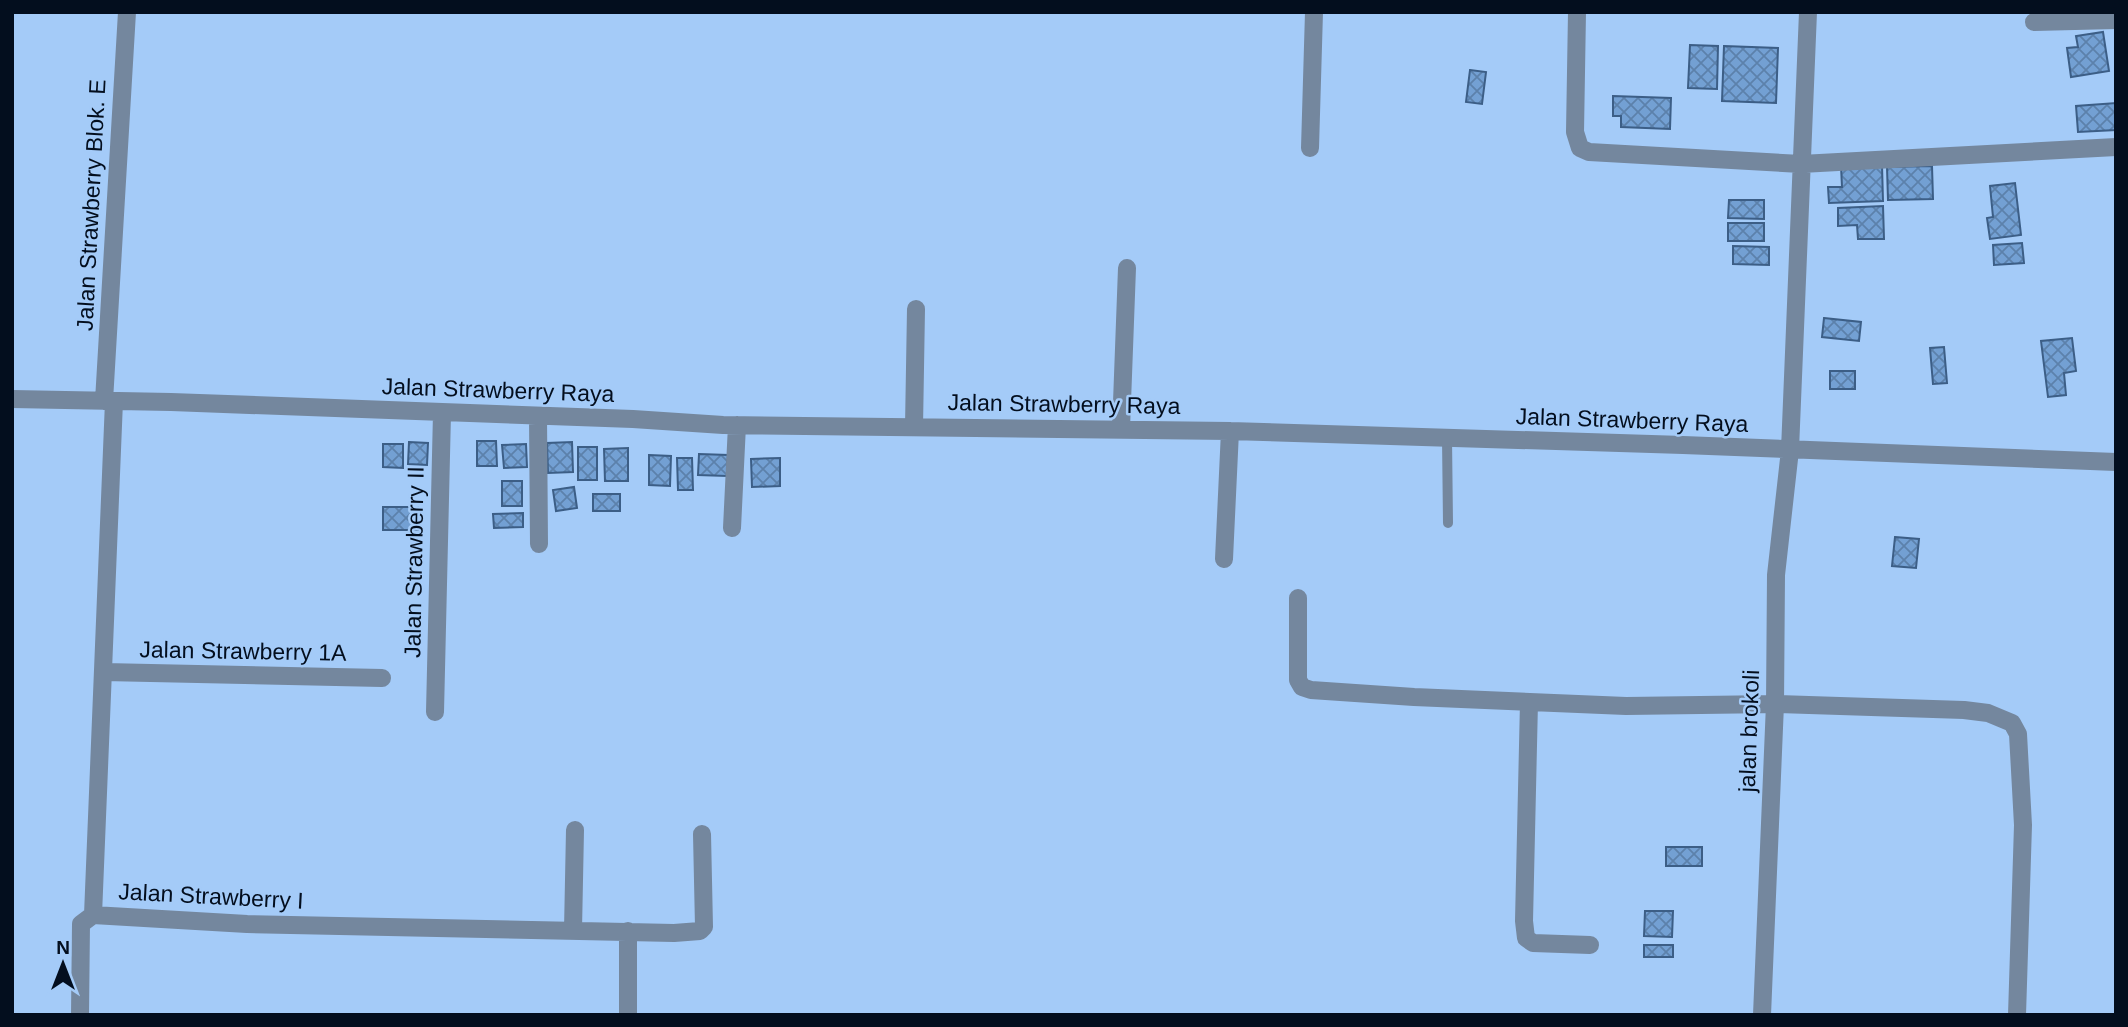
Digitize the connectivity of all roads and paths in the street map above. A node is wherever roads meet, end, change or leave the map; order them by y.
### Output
1 (127, 12) edge
2 (1314, 12) edge
3 (1577, 12) edge
4 (1808, 12) edge
5 (2116, 20) edge
6 (2034, 22) dead end
7 (2116, 147) edge
8 (1310, 148) dead end
9 (1801, 164) junction
10 (1126, 268) dead end
11 (916, 309) dead end
12 (12, 399) edge
13 (109, 401) junction
14 (442, 413) junction
15 (538, 416) junction
16 (737, 425) junction
17 (914, 427) junction
18 (1121, 429) junction
19 (1230, 431) junction
20 (1447, 438) junction
21 (1790, 450) junction
22 (2116, 462) edge
23 (1448, 523) dead end
24 (732, 528) dead end
25 (539, 544) dead end
26 (1224, 559) dead end
27 (1298, 598) dead end
28 (104, 672) junction
29 (382, 678) dead end
30 (1529, 702) junction
31 (1775, 704) junction
32 (435, 712) dead end
33 (575, 830) dead end
34 (702, 834) dead end
35 (93, 915) junction
36 (573, 930) junction
37 (628, 931) junction
38 (1590, 945) dead end
39 (80, 1015) edge
40 (628, 1015) edge
41 (1762, 1015) edge
42 (2017, 1015) edge

1 - 13 street, Jalan Strawberry Blok. E
2 - 8 street
3 - 9 street
4 - 9 street, jalan brokoli
5 - 6 street
7 - 9 street
9 - 21 street, jalan brokoli
10 - 18 street
11 - 17 street
12 - 13 street, Jalan Strawberry Raya
13 - 14 street, Jalan Strawberry Raya
13 - 28 street, Jalan Strawberry I
14 - 15 street, Jalan Strawberry Raya
14 - 32 street, Jalan Strawberry II
15 - 16 street, Jalan Strawberry Raya
15 - 25 street
16 - 17 street, Jalan Strawberry Raya
16 - 24 street
17 - 18 street, Jalan Strawberry Raya
18 - 19 street, Jalan Strawberry Raya
19 - 20 street, Jalan Strawberry Raya
19 - 26 street
20 - 21 street, Jalan Strawberry Raya
20 - 23 lane
21 - 22 street, Jalan Strawberry Raya
21 - 31 street, jalan brokoli
27 - 30 street
28 - 29 street, Jalan Strawberry 1A
28 - 35 street, Jalan Strawberry I
30 - 31 street
30 - 38 street
31 - 41 street, jalan brokoli
31 - 42 street
33 - 36 street
34 - 37 street, Jalan Strawberry I
35 - 36 street, Jalan Strawberry I
35 - 39 street
36 - 37 street, Jalan Strawberry I
37 - 40 street

